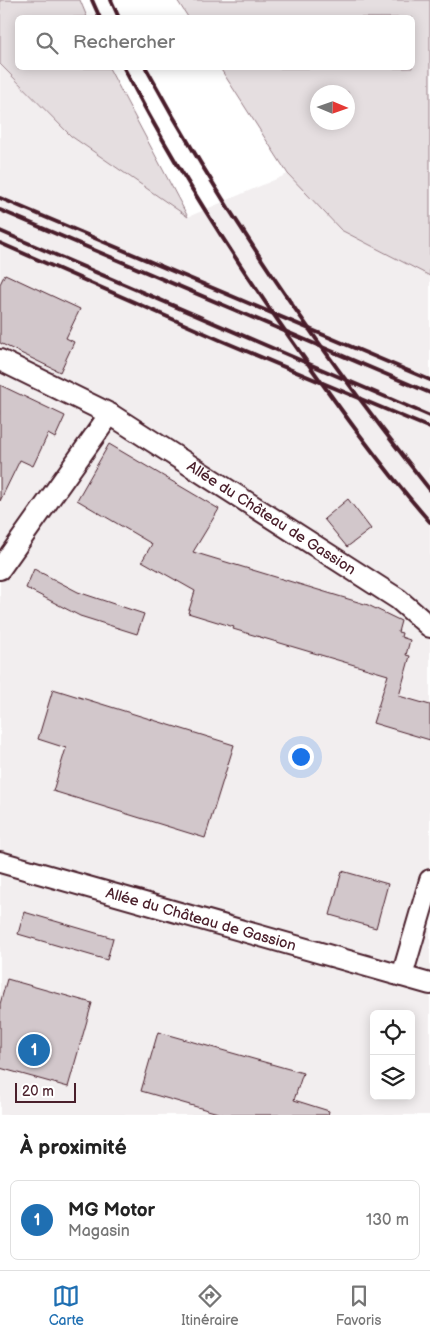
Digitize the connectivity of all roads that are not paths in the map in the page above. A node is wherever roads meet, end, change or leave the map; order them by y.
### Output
1 (0, 360) edge
2 (110, 414) junction
3 (0, 569) edge
4 (430, 626) edge
5 (0, 862) edge
6 (430, 880) edge
7 (402, 976) junction
8 (430, 984) edge

1 - 2 street, Allée du Château de Gassion
2 - 3 street
2 - 4 street, Allée du Château de Gassion
5 - 7 street, Allée du Château de Gassion
6 - 7 street
7 - 8 street, Allée du Château de Gassion

